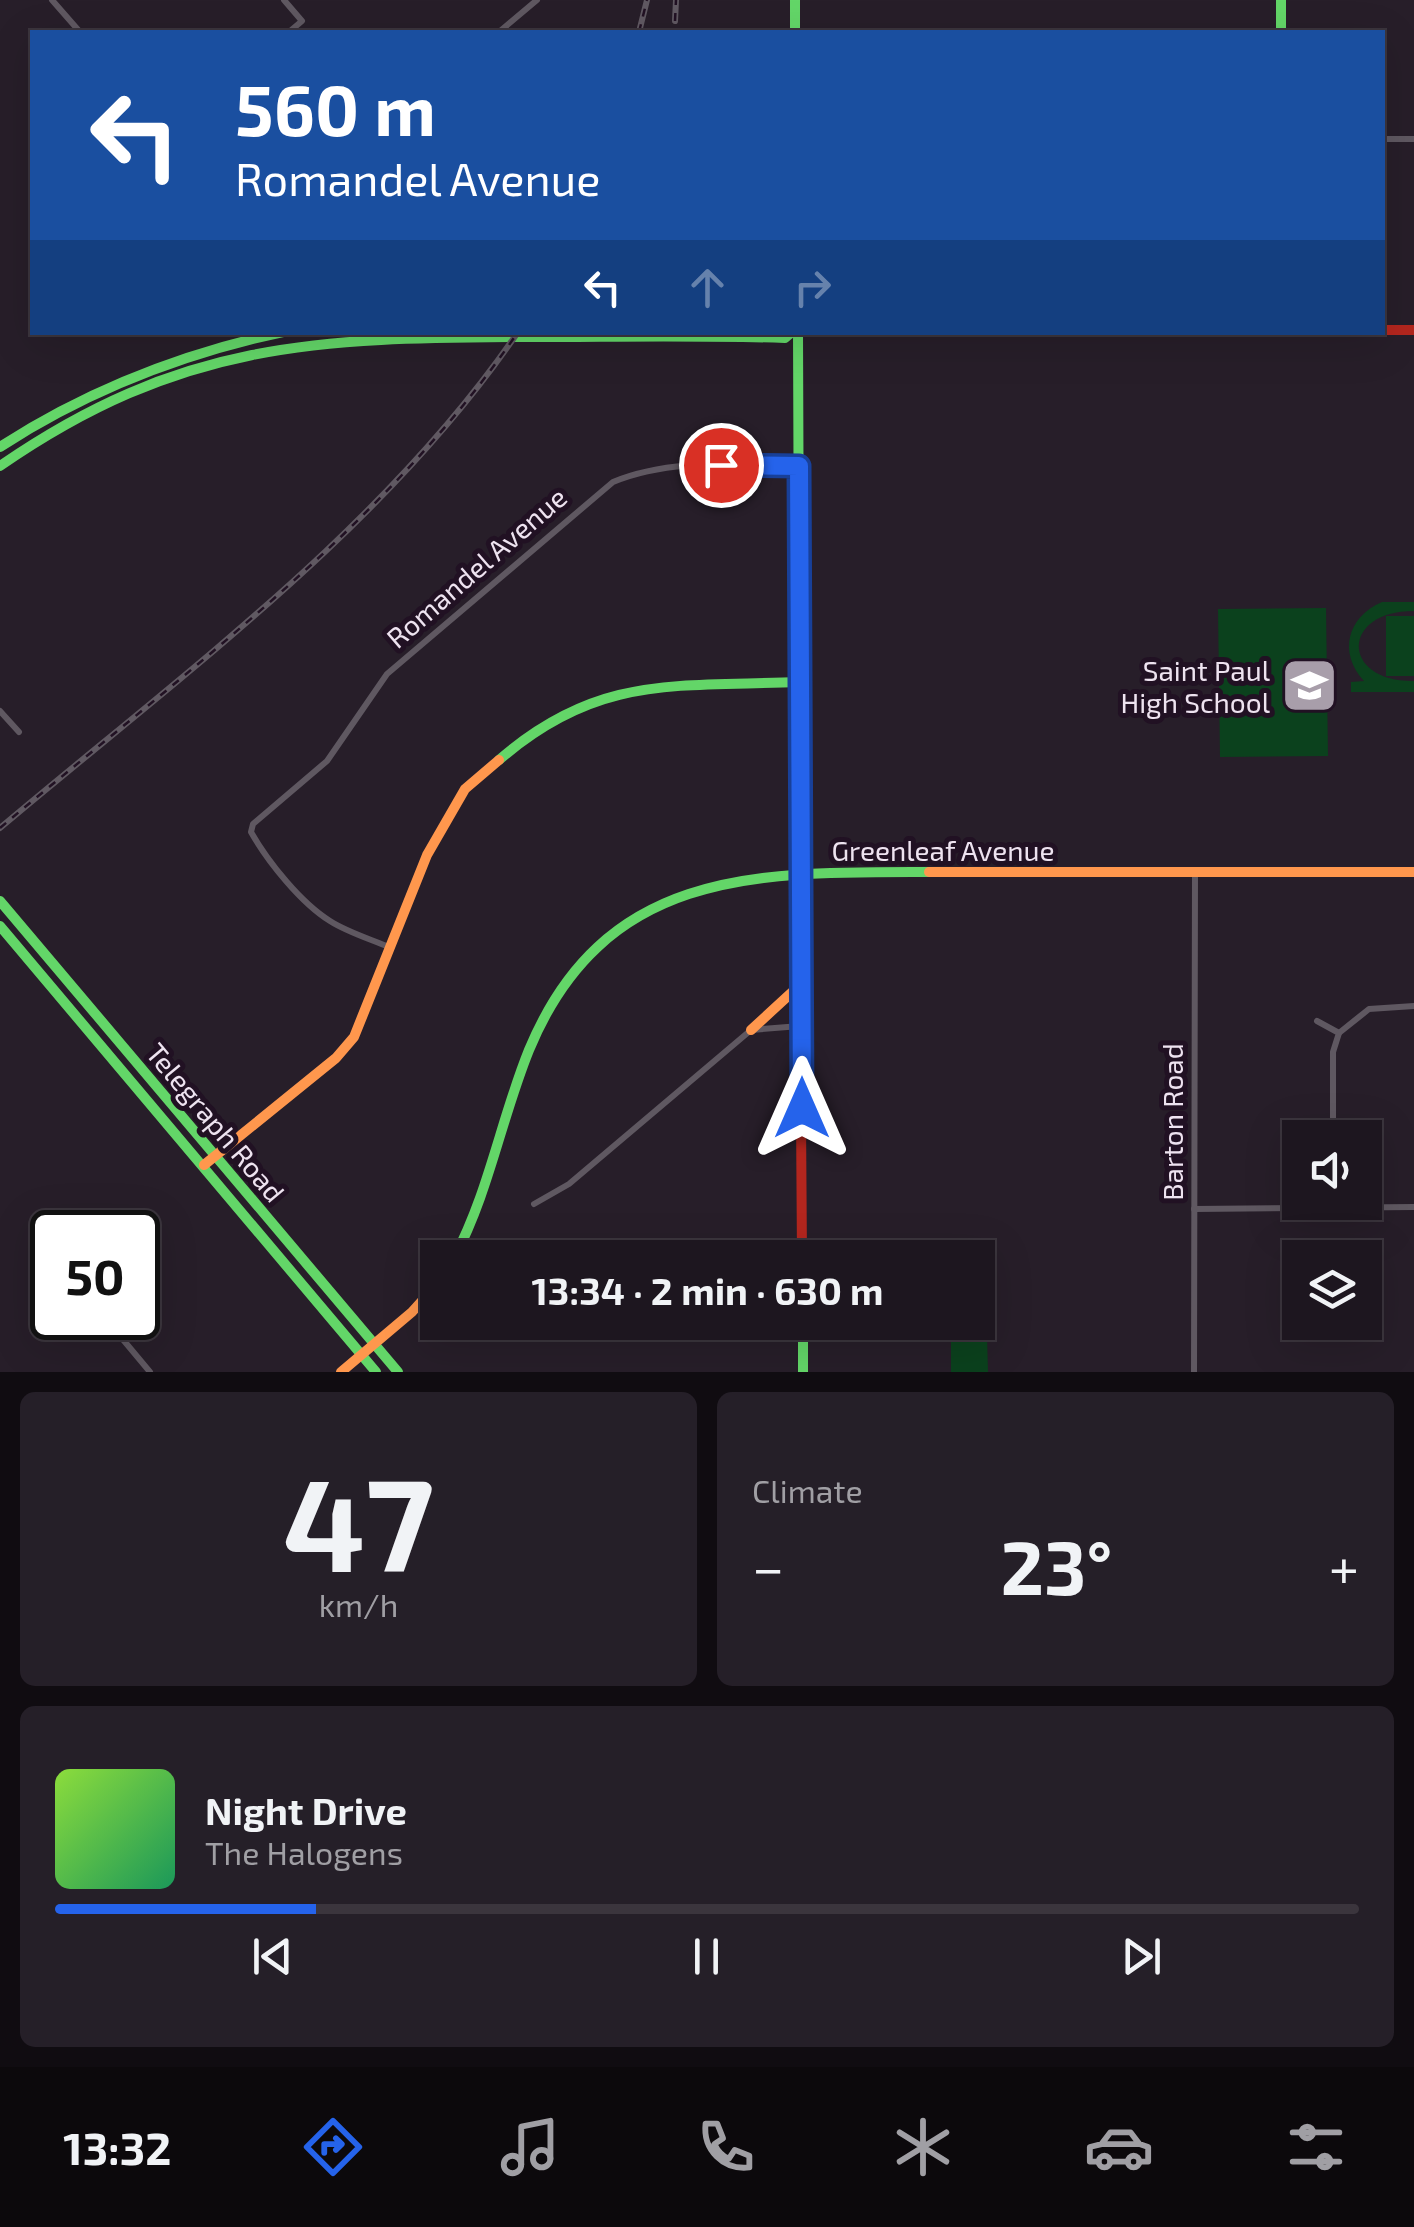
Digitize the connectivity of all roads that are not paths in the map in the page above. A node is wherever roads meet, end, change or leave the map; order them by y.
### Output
1 (52, 0) edge
2 (284, 0) edge
3 (537, 0) edge
4 (795, 0) edge
5 (1281, 0) edge
6 (78, 30) edge
7 (291, 30) edge
8 (501, 30) edge
9 (795, 30) edge
10 (1281, 30) edge
11 (1385, 139) edge
12 (1414, 139) edge
13 (1385, 330) edge
14 (1414, 330) edge
15 (269, 335) edge
16 (609, 335) edge
17 (709, 335) edge
18 (790, 335) edge
19 (795, 335) edge
20 (298, 338) edge
21 (0, 447) edge
22 (0, 466) edge
23 (799, 466) junction
24 (800, 682) junction
25 (0, 710) edge
26 (19, 732) dead end
27 (799, 872) junction
28 (1194, 872) junction
29 (1414, 872) edge
30 (0, 901) edge
31 (0, 926) edge
32 (389, 946) junction
33 (801, 984) junction
34 (1414, 1006) edge
35 (1317, 1021) dead end
36 (802, 1026) junction
37 (751, 1030) junction
38 (1339, 1034) junction
39 (1333, 1120) edge
40 (216, 1156) junction
41 (204, 1166) junction
42 (534, 1204) dead end
43 (1282, 1207) edge
44 (1382, 1207) edge
45 (1414, 1208) edge
46 (1194, 1210) junction
47 (463, 1240) edge
48 (802, 1240) edge
49 (420, 1303) edge
50 (123, 1340) edge
51 (803, 1340) edge
52 (374, 1344) junction
53 (362, 1355) junction
54 (150, 1372) edge
55 (341, 1372) edge
56 (376, 1372) edge
57 (398, 1372) edge
58 (803, 1372) edge
59 (1194, 1372) edge

1 - 6 street
2 - 7 street
3 - 8 street
4 - 9 main road
5 - 10 main road
11 - 12 street
13 - 14 main road
15 - 21 main road
16 - 20 main road
17 - 18 main road
19 - 23 main road
20 - 22 main road
23 - 24 main road
23 - 32 street, Romandel Avenue
24 - 27 main road
24 - 32 main road
25 - 26 street
27 - 28 main road, Greenleaf Avenue
27 - 33 main road
27 - 47 main road, Greenleaf Avenue
28 - 29 main road, Greenleaf Avenue
28 - 46 street, Barton Road
30 - 40 main road, Telegraph Road
31 - 41 main road, Telegraph Road
32 - 40 main road
33 - 36 main road
33 - 37 main road
34 - 38 street
35 - 38 street
36 - 37 street
36 - 48 main road
37 - 42 street
38 - 39 street
40 - 41 main road
40 - 52 main road, Telegraph Road
41 - 53 main road, Telegraph Road
43 - 46 street
44 - 45 street
46 - 59 street, Barton Road
49 - 52 main road
50 - 54 street
51 - 58 main road
52 - 53 main road
52 - 57 main road, Telegraph Road
53 - 55 main road
53 - 56 main road, Telegraph Road

